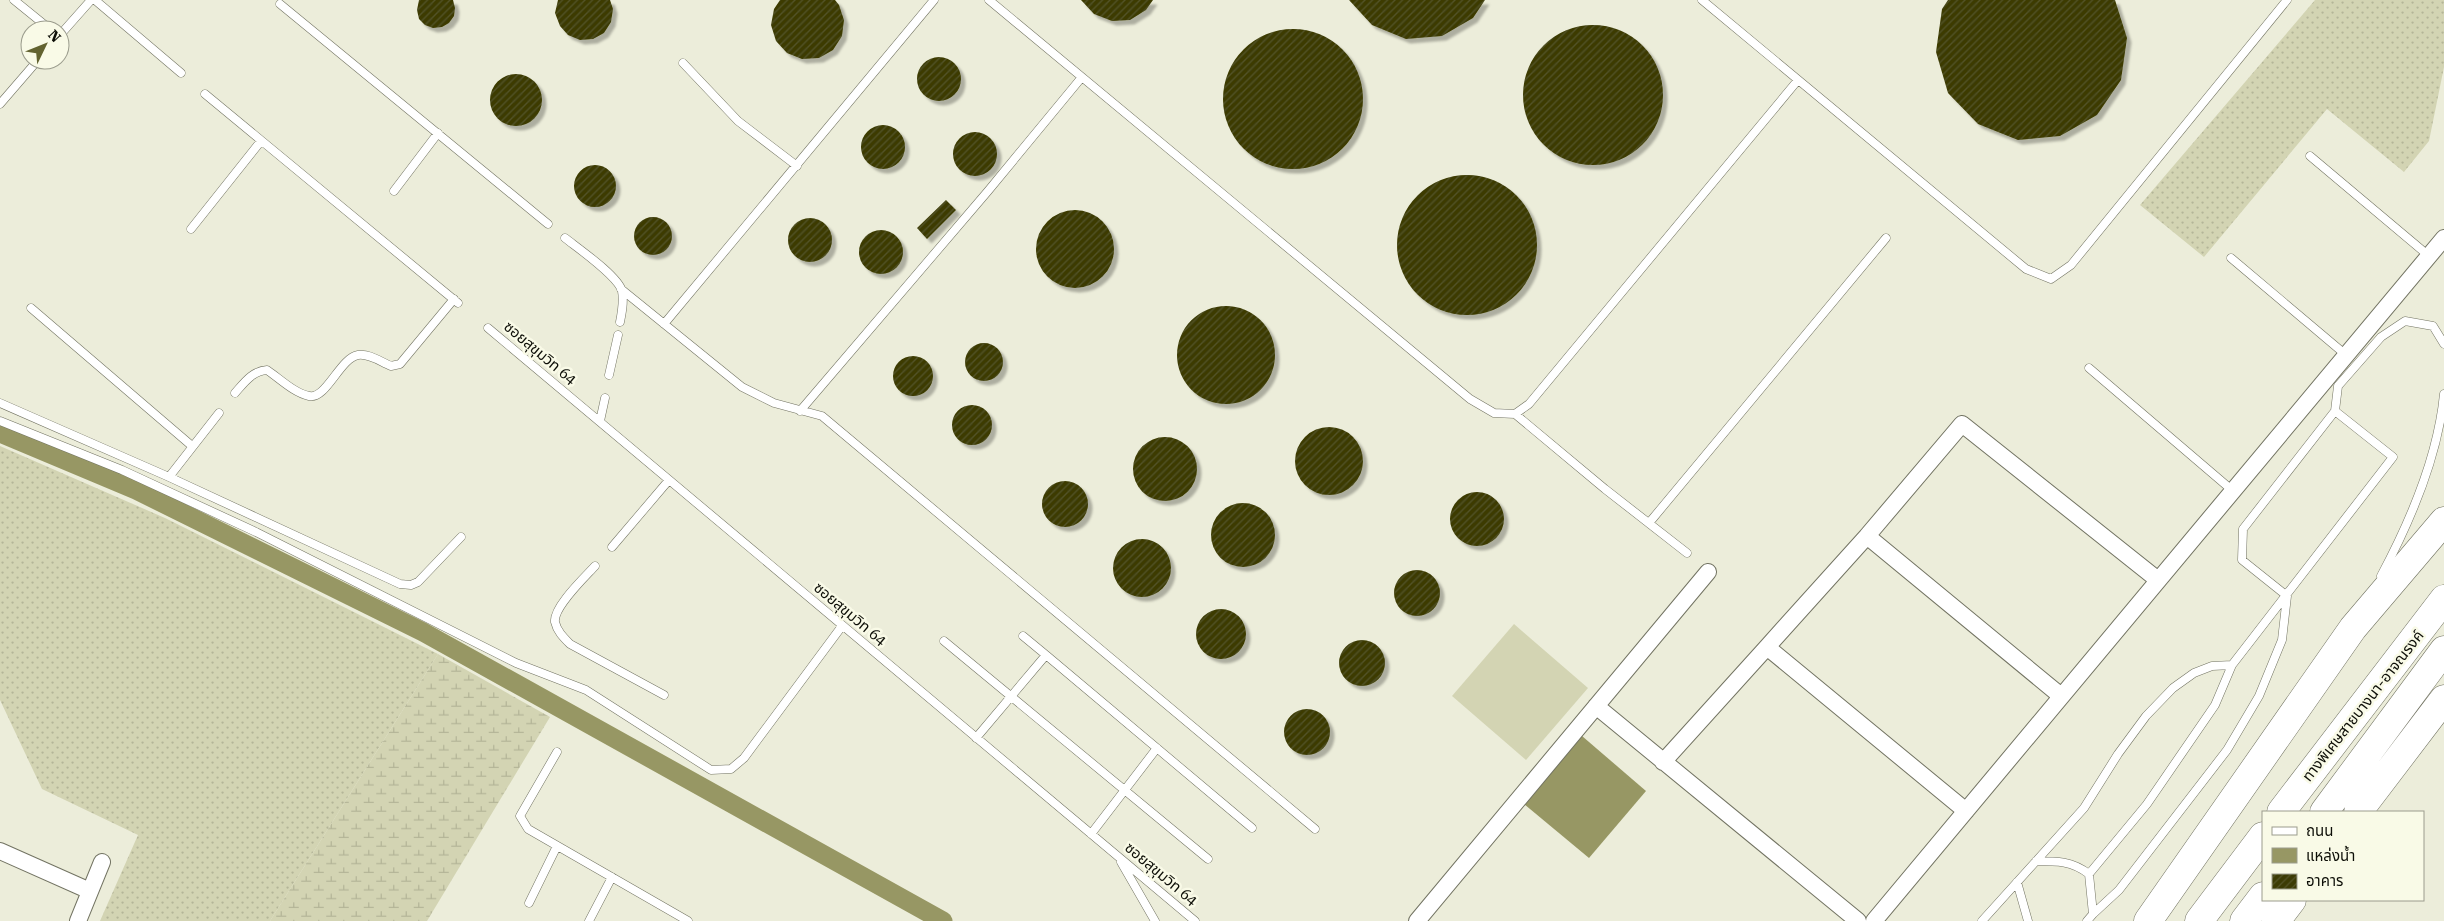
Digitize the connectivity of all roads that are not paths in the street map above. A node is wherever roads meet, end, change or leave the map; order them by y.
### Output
1 (14, 0) edge
2 (90, 0) edge
3 (95, 0) edge
4 (934, 0) edge
5 (989, 0) edge
6 (1702, 0) edge
7 (2287, 0) edge
8 (280, 4) dead end
9 (39, 20) edge
10 (70, 23) edge
11 (684, 62) dead end
12 (29, 70) edge
13 (181, 73) dead end
14 (1082, 77) junction
15 (1798, 80) junction
16 (205, 94) dead end
17 (0, 104) edge
18 (438, 133) junction
19 (262, 141) junction
20 (2310, 156) dead end
21 (796, 166) junction
22 (394, 191) dead end
23 (548, 224) dead end
24 (191, 229) dead end
25 (565, 238) dead end
26 (1886, 238) dead end
27 (2444, 238) edge
28 (2429, 256) junction
29 (2231, 258) dead end
30 (621, 289) junction
31 (31, 308) dead end
32 (620, 322) dead end
33 (664, 324) junction
34 (488, 328) dead end
35 (618, 335) dead end
36 (2444, 344) edge
37 (2346, 355) junction
38 (2089, 368) dead end
39 (609, 376) dead end
40 (235, 393) dead end
41 (2444, 394) edge
42 (604, 398) dead end
43 (0, 403) edge
44 (800, 411) junction
45 (2335, 411) junction
46 (219, 412) dead end
47 (1515, 414) junction
48 (0, 421) edge
49 (600, 421) junction
50 (192, 446) junction
51 (169, 477) junction
52 (669, 480) junction
53 (2233, 491) junction
54 (2444, 520) edge
55 (1649, 523) junction
56 (1868, 536) junction
57 (461, 537) dead end
58 (612, 546) dead end
59 (1687, 553) dead end
60 (595, 566) dead end
61 (1708, 572) dead end
62 (2158, 580) junction
63 (2379, 581) dead end
64 (2375, 589) dead end
65 (2287, 596) junction
66 (2444, 599) edge
67 (2444, 623) edge
68 (842, 626) junction
69 (2353, 628) junction
70 (1023, 636) dead end
71 (944, 641) dead end
72 (1767, 647) junction
73 (2444, 650) edge
74 (1046, 655) junction
75 (2232, 665) junction
76 (664, 695) dead end
77 (1011, 696) junction
78 (2062, 696) junction
79 (2444, 699) edge
80 (1596, 706) junction
81 (976, 738) junction
82 (1157, 748) junction
83 (557, 752) dead end
84 (1663, 762) junction
85 (1125, 790) junction
86 (1966, 811) junction
87 (2282, 811) edge
88 (2301, 811) edge
89 (2325, 811) edge
90 (2359, 811) edge
91 (1252, 828) dead end
92 (1315, 829) dead end
93 (1091, 834) junction
94 (2262, 837) edge
95 (557, 846) junction
96 (0, 851) edge
97 (1117, 855) junction
98 (1208, 860) dead end
99 (2036, 861) junction
100 (102, 862) dead end
101 (2262, 862) edge
102 (2089, 874) junction
103 (612, 877) junction
104 (2017, 882) junction
105 (90, 891) junction
106 (2262, 897) edge
107 (2291, 901) edge
108 (529, 903) dead end
109 (2094, 914) junction
110 (78, 921) edge
111 (589, 921) edge
112 (688, 921) edge
113 (1155, 921) edge
114 (1195, 921) edge
115 (1418, 921) edge
116 (1858, 921) edge
117 (1874, 921) edge
118 (1982, 921) edge
119 (2028, 921) edge
120 (2087, 921) edge
121 (2148, 921) edge
122 (2199, 921) edge
123 (2217, 921) edge
124 (2244, 921) edge
125 (2276, 921) edge

1 - 9 lane
2 - 10 lane
3 - 13 lane
4 - 21 lane
5 - 14 lane
6 - 15 lane
7 - 15 lane
8 - 18 lane
11 - 21 lane
12 - 17 lane
14 - 44 lane
14 - 47 lane
15 - 47 lane
16 - 19 lane
18 - 22 lane
18 - 23 lane
19 - 24 lane
19 - 40 lane
20 - 28 lane
21 - 33 lane
25 - 30 lane
26 - 55 lane
27 - 28 street
28 - 37 street
29 - 37 lane
30 - 32 lane
30 - 33 lane
31 - 50 lane
33 - 44 lane
34 - 49 lane, ซอยสุขุมวิท 64
35 - 39 lane
36 - 45 lane
37 - 53 street
38 - 53 lane
41 - 63 lane
42 - 49 lane
43 - 51 lane
44 - 92 lane
45 - 65 lane
45 - 65 lane
46 - 50 lane
47 - 55 lane
48 - 68 lane
49 - 52 lane, ซอยสุขุมวิท 64
50 - 51 lane
51 - 57 lane
52 - 58 lane
52 - 68 lane, ซอยสุขุมวิท 64
53 - 62 street
54 - 69 highway
55 - 59 lane
56 - 62 street
56 - 72 street
56 - 78 street
60 - 76 lane
61 - 80 street
62 - 78 street
64 - 69 lane
65 - 75 lane
65 - 109 lane
66 - 87 highway, ทางพิเศษสายบางนา-อาจณรงค์
67 - 88 highway
68 - 81 lane, ซอยสุขุมวิท 64
69 - 121 highway
70 - 74 lane
71 - 77 lane
72 - 84 street
72 - 86 street
73 - 89 highway, ทางพิเศษสายบางนา-อาจณรงค์
74 - 77 lane
74 - 82 lane
75 - 99 lane
75 - 102 lane
77 - 81 lane
77 - 85 lane
78 - 86 street
79 - 90 highway
80 - 84 street
80 - 115 street
81 - 93 lane, ซอยสุขุมวิท 64
82 - 85 lane
82 - 91 lane
83 - 95 lane
84 - 116 street
85 - 93 lane
85 - 98 lane
86 - 117 street
93 - 97 lane, ซอยสุขุมวิท 64
94 - 122 highway
95 - 103 lane
95 - 108 lane
96 - 105 street
97 - 113 lane
97 - 114 lane, ซอยสุขุมวิท 64
99 - 102 lane
99 - 104 lane
100 - 105 street
101 - 123 highway
102 - 109 lane
103 - 111 lane
103 - 112 lane
104 - 118 lane
104 - 119 lane
105 - 110 street
106 - 124 highway
107 - 125 highway
109 - 120 lane

